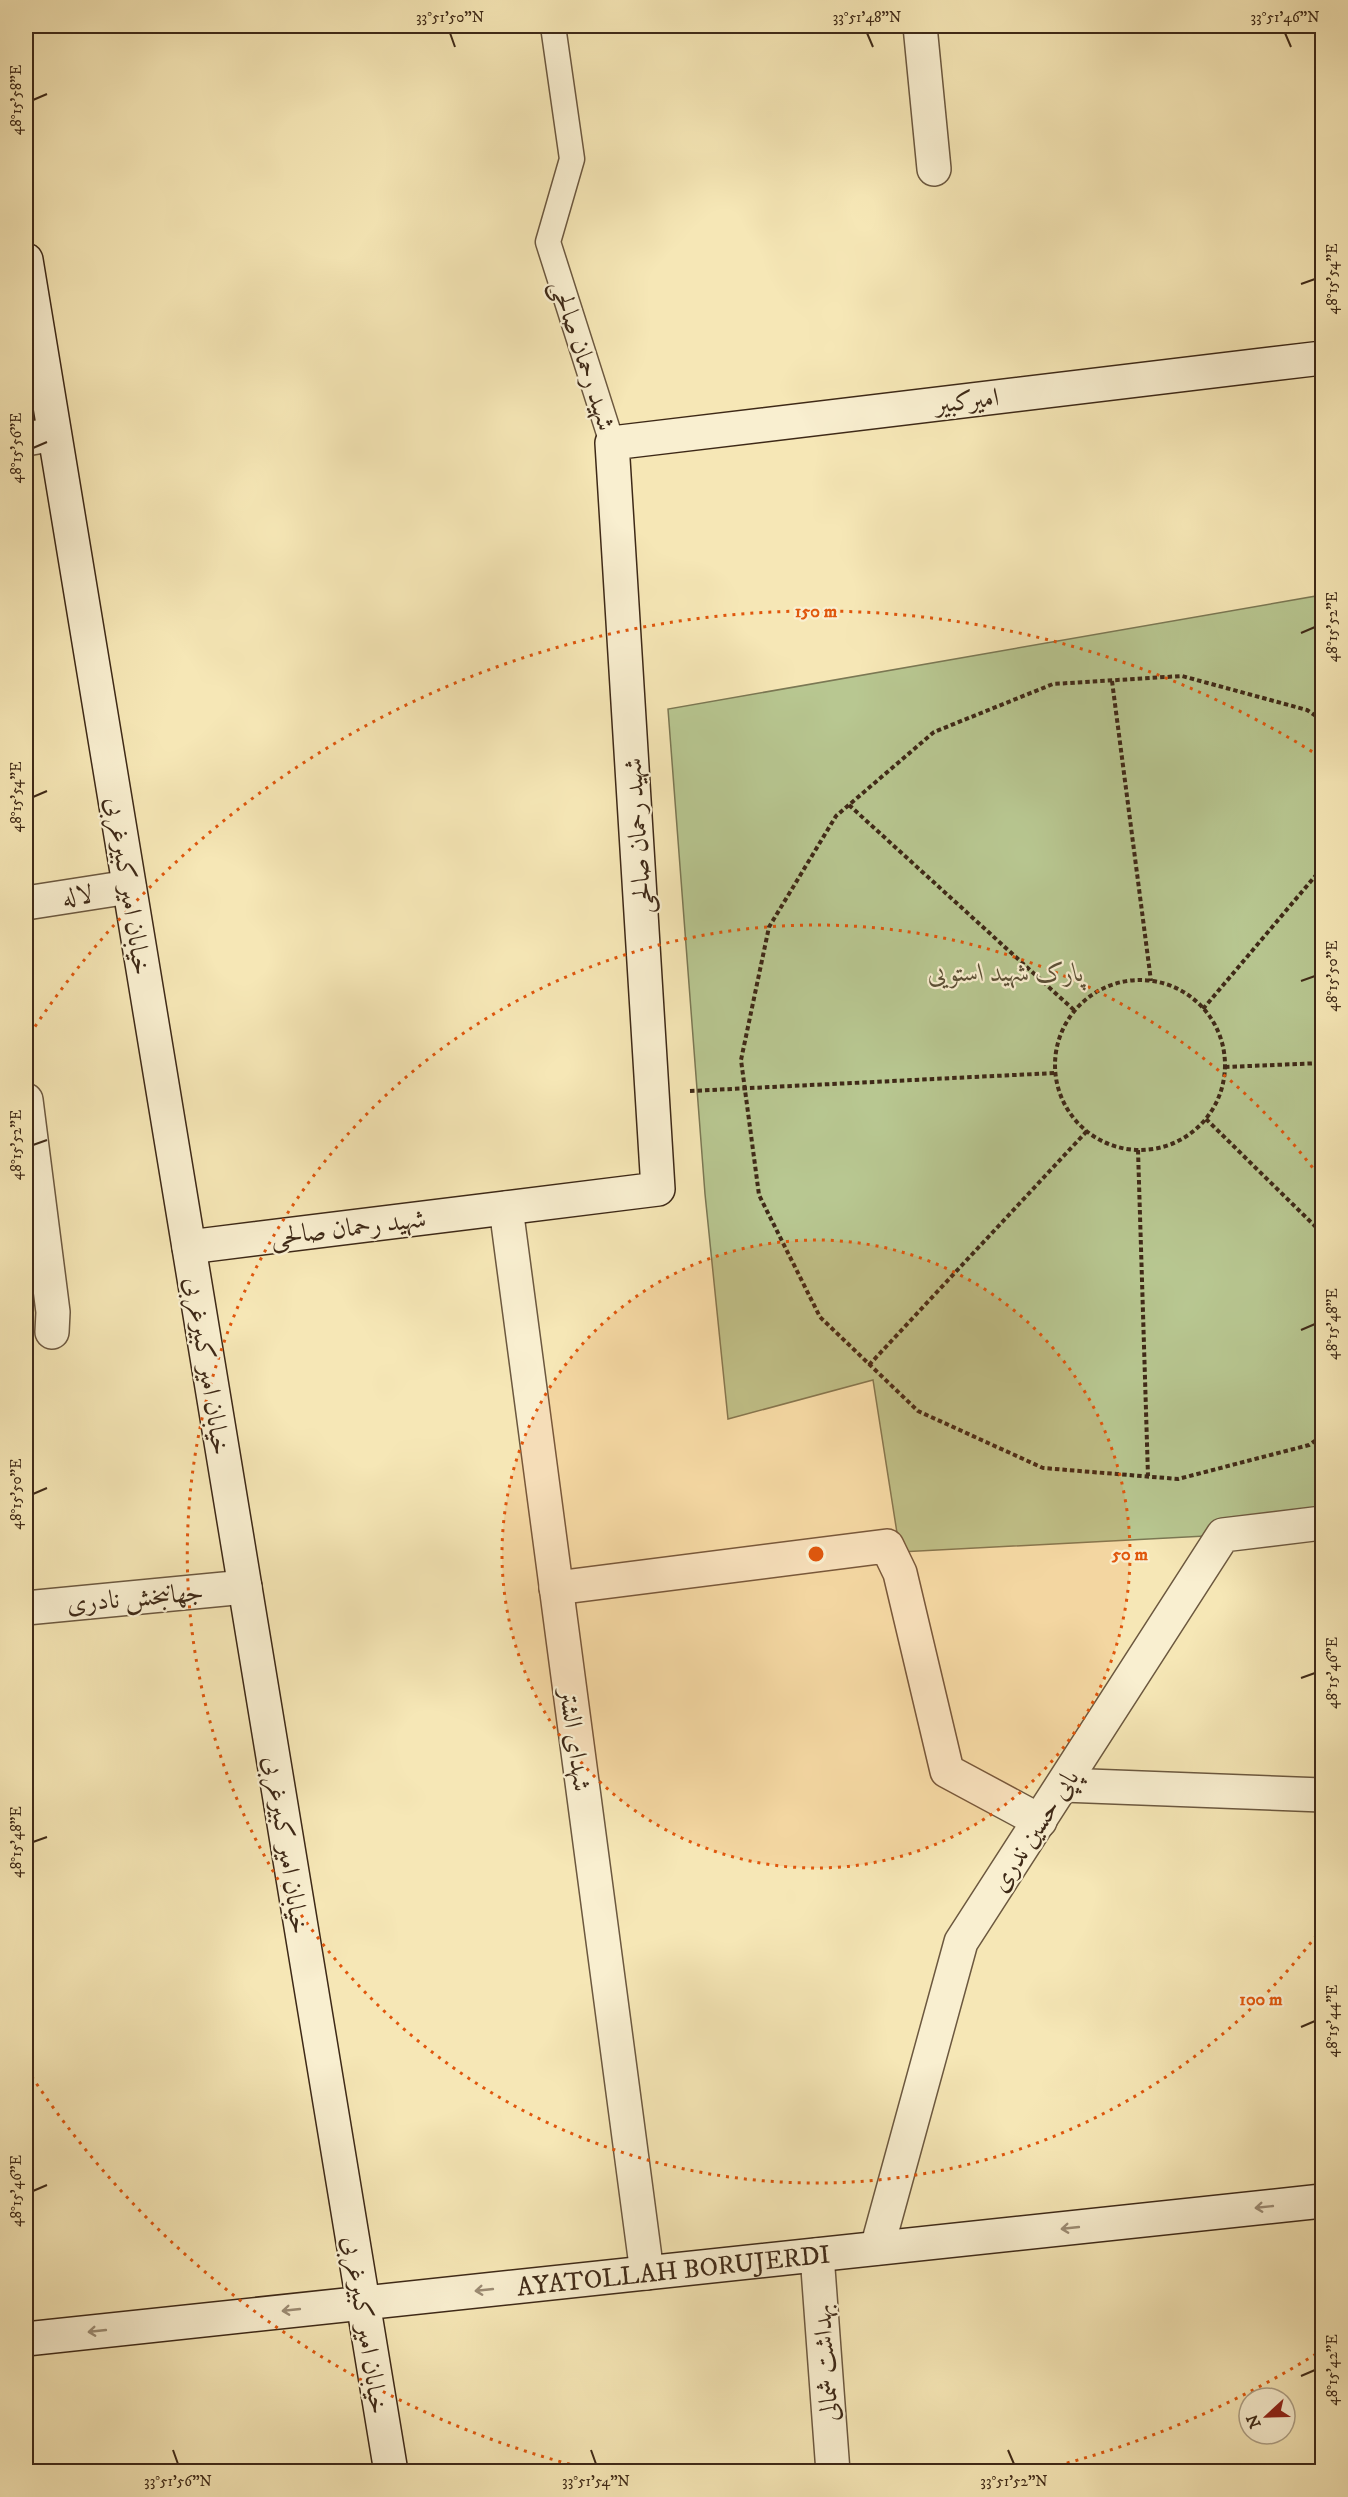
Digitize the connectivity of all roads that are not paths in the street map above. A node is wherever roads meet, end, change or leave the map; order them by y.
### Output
1 (553, 26) edge
2 (920, 26) edge
3 (934, 169) dead end
4 (26, 260) edge
5 (1323, 358) edge
6 (40, 436) edge
7 (612, 443) junction
8 (129, 887) junction
9 (26, 903) edge
10 (26, 1100) edge
11 (506, 1208) junction
12 (189, 1247) junction
13 (52, 1332) dead end
14 (1323, 1523) edge
15 (245, 1587) junction
16 (556, 1588) junction
17 (26, 1608) edge
18 (1062, 1785) junction
19 (1323, 1795) edge
20 (1040, 1821) junction
21 (1323, 2201) edge
22 (877, 2248) junction
23 (817, 2255) junction
24 (647, 2273) junction
25 (363, 2303) junction
26 (26, 2339) edge
27 (391, 2472) edge
28 (833, 2472) edge

1 - 7 lane, شهید رحمان صالحی
2 - 3 street
4 - 6 street, خیابان امیر کبیرغربی
5 - 7 street, امیرکبیر
6 - 8 street, خیابان امیر کبیرغربی
7 - 11 street, شهید رحمان صالحی
8 - 9 street, لاله
8 - 12 street, خیابان امیر کبیرغربی
10 - 13 street
11 - 12 street, شهید رحمان صالحی
11 - 16 street, شهدای الشتر
12 - 15 street, خیابان امیر کبیرغربی
14 - 18 street, پاپی حسین ندری
15 - 17 street, جهانبخش نادری
15 - 25 street, خیابان امیر کبیرغربی
16 - 20 street
16 - 24 street, شهدای الشتر
18 - 19 street
18 - 20 street, پاپی حسین ندری
20 - 22 street, پاپی حسین ندری
21 -> 22 street, AYATOLLAH BORUJERDI
22 - 23 street, AYATOLLAH BORUJERDI
23 - 24 street, AYATOLLAH BORUJERDI
23 - 28 street, بهداشت شمالی
24 -> 25 street, AYATOLLAH BORUJERDI
25 -> 26 street, AYATOLLAH BORUJERDI
25 - 27 street, خیابان امیر کبیرغربی

